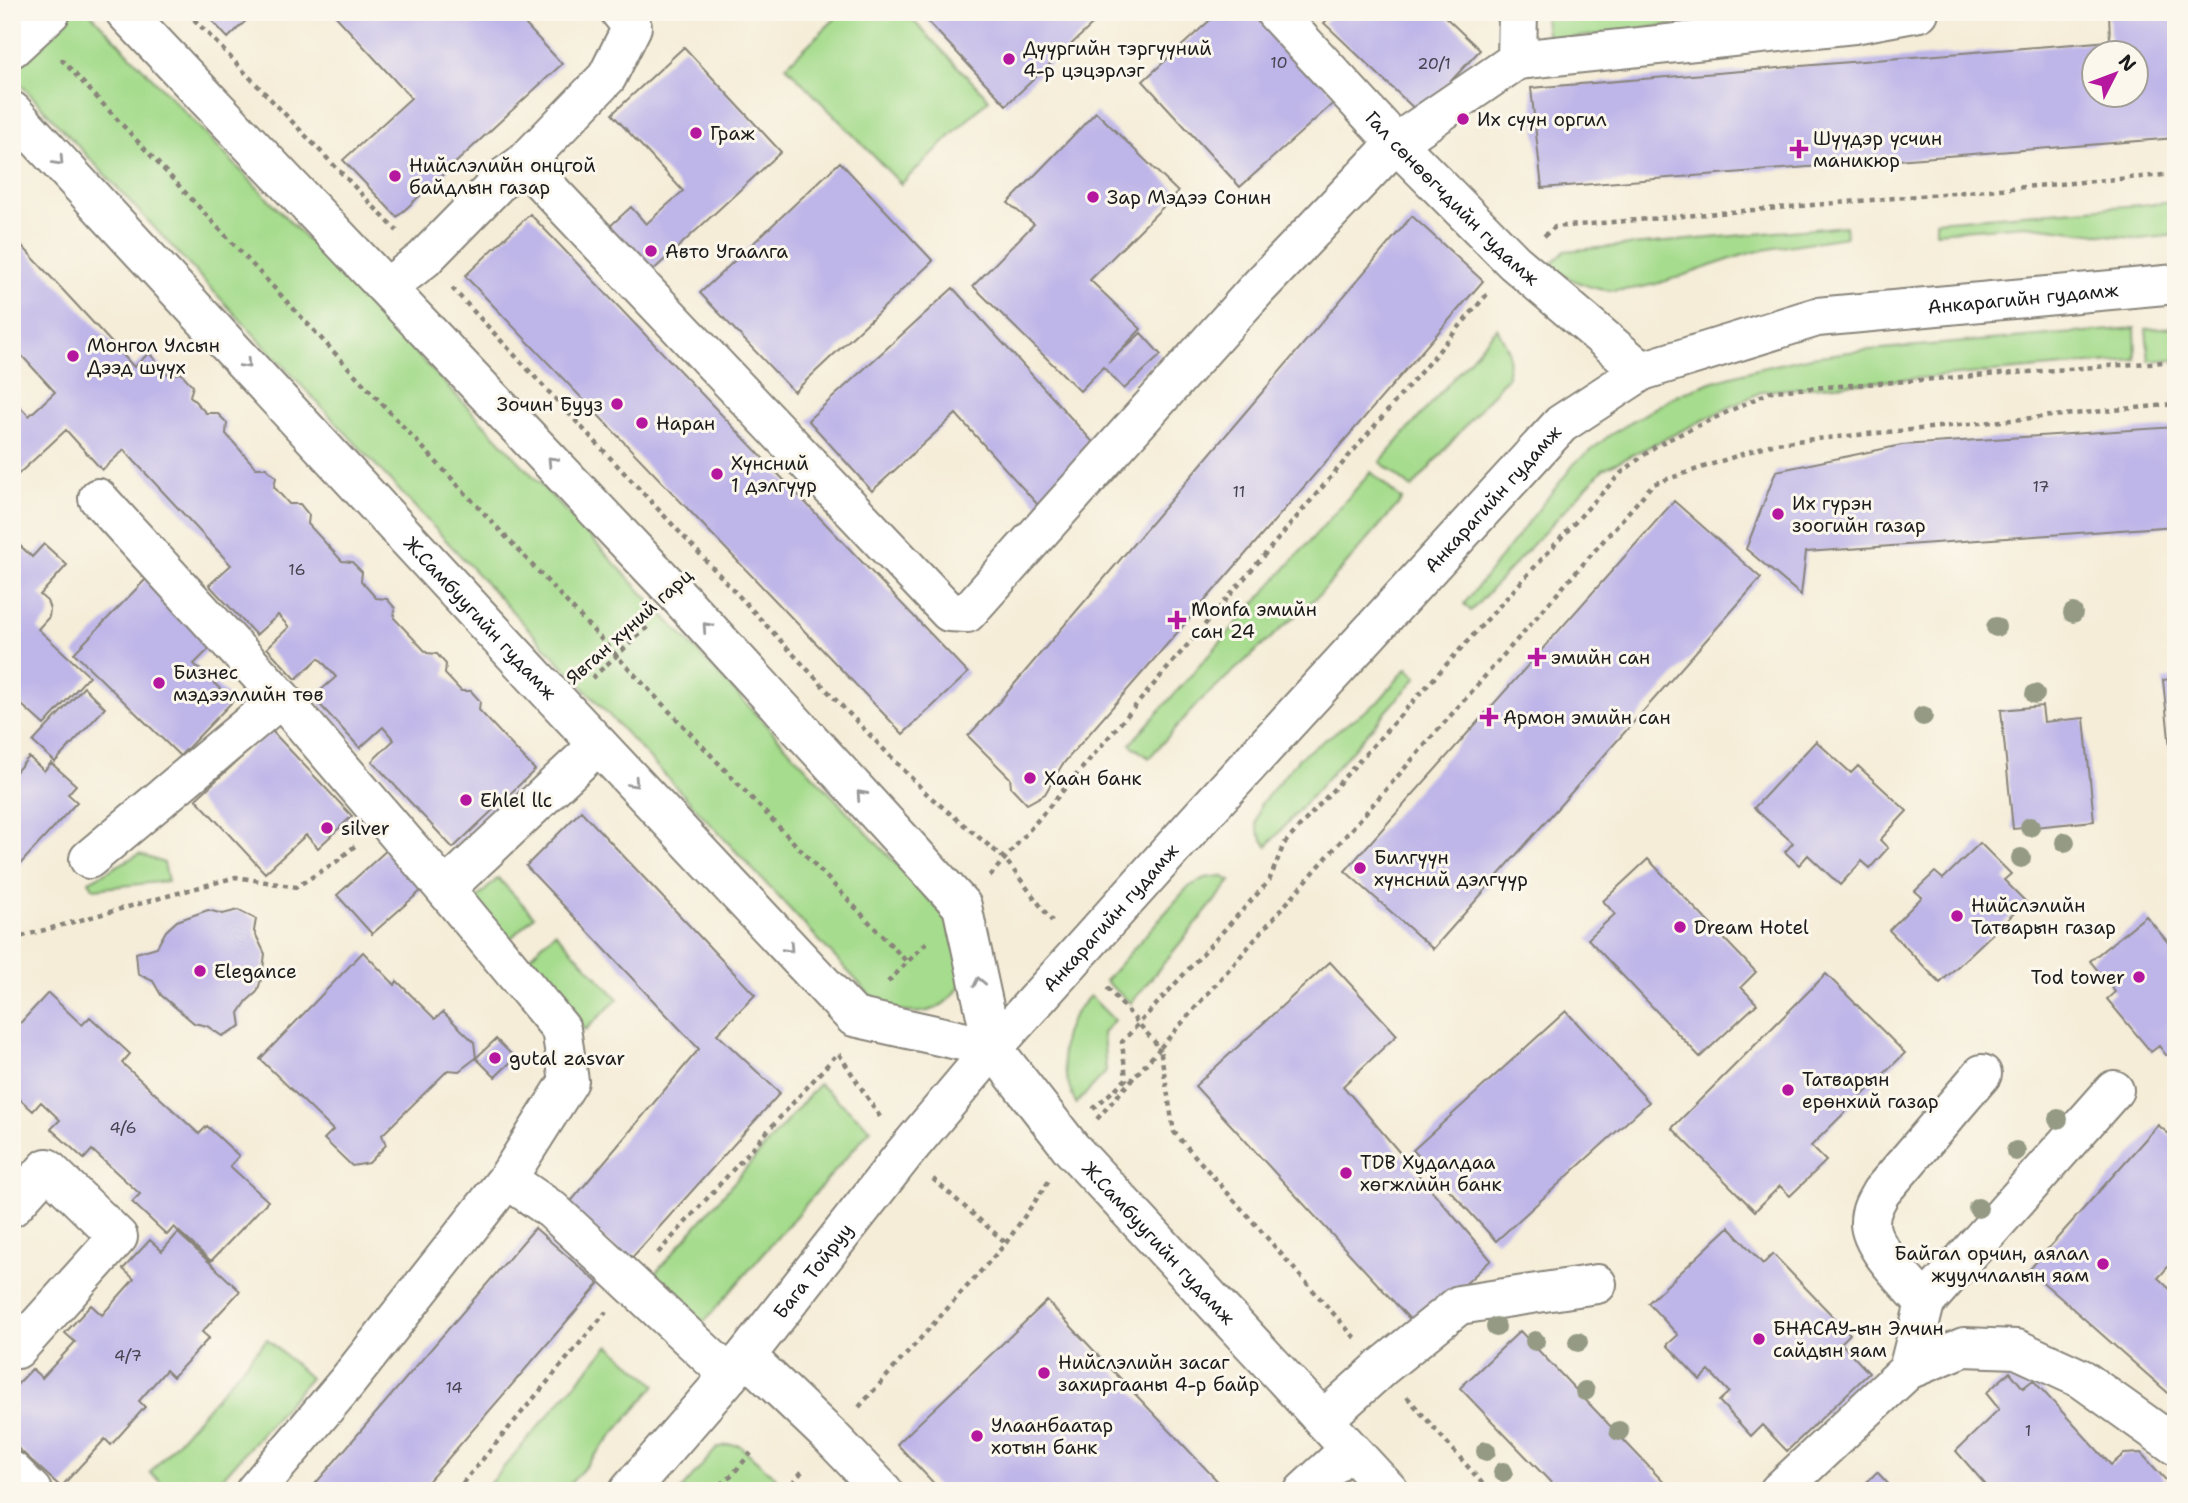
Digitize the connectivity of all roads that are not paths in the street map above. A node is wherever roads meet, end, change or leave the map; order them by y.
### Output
1 (125, 12) edge
2 (620, 12) edge
3 (1275, 12) edge
4 (1517, 12) edge
5 (1919, 12) edge
6 (1517, 60) junction
7 (12, 111) edge
8 (1396, 143) junction
9 (524, 163) junction
10 (2176, 284) edge
11 (388, 287) junction
12 (1642, 371) junction
13 (99, 498) dead end
14 (281, 698) junction
15 (598, 745) junction
16 (89, 859) dead end
17 (445, 888) junction
18 (993, 1048) junction
19 (1982, 1074) dead end
20 (2114, 1090) dead end
21 (507, 1179) junction
22 (12, 1207) edge
23 (1597, 1284) dead end
24 (1925, 1303) junction
25 (17, 1349) dead end
26 (737, 1365) junction
27 (1908, 1370) junction
28 (1323, 1420) junction
29 (2176, 1446) edge
30 (1350, 1449) junction
31 (12, 1471) edge
32 (32, 1491) edge
33 (254, 1491) edge
34 (629, 1491) edge
35 (883, 1491) edge
36 (1304, 1491) edge
37 (1389, 1491) edge
38 (1779, 1491) edge

1 - 11 main road
2 - 9 main road
3 - 8 main road, Гал сөнөөгчдийн гудамж
4 - 6 main road
5 - 6 main road
6 - 8 main road
7 -> 15 main road, Ж.Самбуугийн гудамж
8 - 9 main road
8 - 12 main road, Гал сөнөөгчдийн гудамж
9 - 11 main road
10 - 12 main road, Анкарагийн гудамж
18 -> 11 main road, Ж.Самбуугийн гудамж
12 - 18 main road, Анкарагийн гудамж
13 - 14 main road
14 - 16 main road
14 - 17 main road
15 - 17 main road
15 -> 18 main road, Ж.Самбуугийн гудамж
17 - 21 main road
18 - 26 main road, Бага Тойруу
18 - 28 main road, Ж.Самбуугийн гудамж
19 - 24 main road
20 - 24 main road
21 - 26 main road
21 - 33 main road
22 - 25 main road
23 - 28 main road
24 - 27 main road
26 - 34 main road, Бага Тойруу
26 - 35 main road
27 - 29 main road
27 - 38 main road
28 - 30 main road, Ж.Самбуугийн гудамж
30 - 36 main road
30 - 37 main road, Ж.Самбуугийн гудамж
31 - 32 main road

